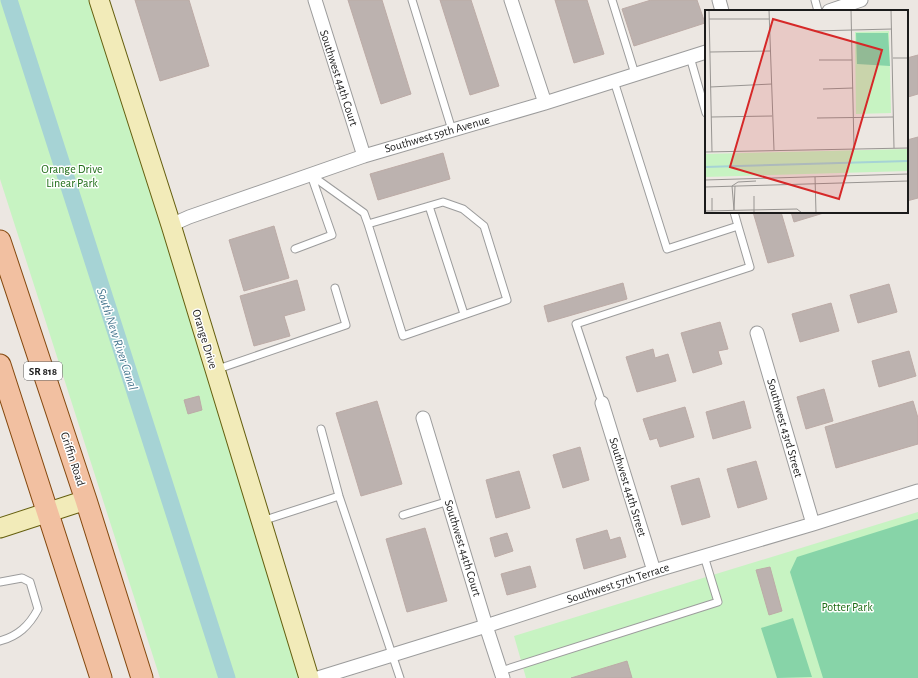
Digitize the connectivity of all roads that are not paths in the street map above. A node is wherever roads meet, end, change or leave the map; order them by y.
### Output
1 (99, 0) edge
2 (315, 0) edge
3 (412, 0) edge
4 (511, 0) edge
5 (612, 0) edge
6 (719, 0) edge
7 (815, 0) edge
8 (861, 0) edge
9 (849, 8) edge
10 (722, 10) edge
11 (818, 10) edge
12 (836, 10) edge
13 (705, 52) edge
14 (690, 57) junction
15 (634, 74) junction
16 (614, 81) junction
17 (545, 103) junction
18 (705, 110) edge
19 (452, 130) junction
20 (364, 156) junction
21 (311, 175) junction
22 (429, 206) junction
23 (734, 213) edge
24 (368, 224) junction
25 (170, 225) junction
26 (738, 226) junction
27 (0, 241) edge
28 (295, 249) dead end
29 (334, 288) dead end
30 (464, 314) junction
31 (757, 333) dead end
32 (0, 365) edge
33 (215, 370) junction
34 (602, 403) joint
35 (423, 418) dead end
36 (321, 429) dead end
37 (918, 491) edge
38 (339, 496) junction
39 (86, 500) junction
40 (448, 501) junction
41 (48, 512) junction
42 (403, 515) dead end
43 (261, 521) junction
44 (813, 524) junction
45 (0, 528) edge
46 (704, 556) junction
47 (654, 571) junction
48 (0, 582) edge
49 (486, 626) junction
50 (0, 641) edge
51 (393, 655) junction
52 (502, 674) edge
53 (101, 678) edge
54 (142, 678) edge
55 (308, 678) edge
56 (318, 678) edge
57 (400, 678) edge

1 - 25 street, Orange Drive
2 - 20 street, Southwest 44th Court
3 - 19 lane
4 - 17 street
5 - 15 lane
6 - 10 street
7 - 11 lane
8 - 9 street
9 - 12 street
13 - 14 street, Southwest 59th Avenue
14 - 15 street, Southwest 59th Avenue
14 - 18 lane
15 - 16 street, Southwest 59th Avenue
16 - 17 street, Southwest 59th Avenue
16 - 26 lane
17 - 19 street, Southwest 59th Avenue
19 - 20 street, Southwest 59th Avenue
20 - 21 street, Southwest 59th Avenue
21 - 24 lane
21 - 25 street, Southwest 59th Avenue
21 - 28 lane
22 - 24 lane
22 - 30 lane
22 - 30 lane
23 - 26 lane
24 - 30 lane
25 - 33 street, Orange Drive
26 - 34 lane
27 - 39 main road, Griffin Road / SR 818
29 - 33 lane
31 - 44 street, Southwest 43rd Street
32 - 41 main road
33 - 43 street, Orange Drive
34 - 47 street, Southwest 44th Street
35 - 40 street, Southwest 44th Court
36 - 38 lane
37 - 44 street, Southwest 57th Terrace
38 - 43 lane
38 - 51 lane
39 - 41 street
39 - 54 main road, Griffin Road / SR 818
40 - 42 lane
40 - 49 street, Southwest 44th Court
41 - 45 street
41 - 53 main road
43 - 55 street, Orange Drive
44 - 46 street, Southwest 57th Terrace
46 - 47 street, Southwest 57th Terrace
46 - 52 lane
47 - 49 street, Southwest 57th Terrace
48 - 50 lane
49 - 51 street, Southwest 57th Terrace
49 - 52 street, Southwest 44th Court
51 - 56 street, Southwest 57th Terrace
51 - 57 lane

